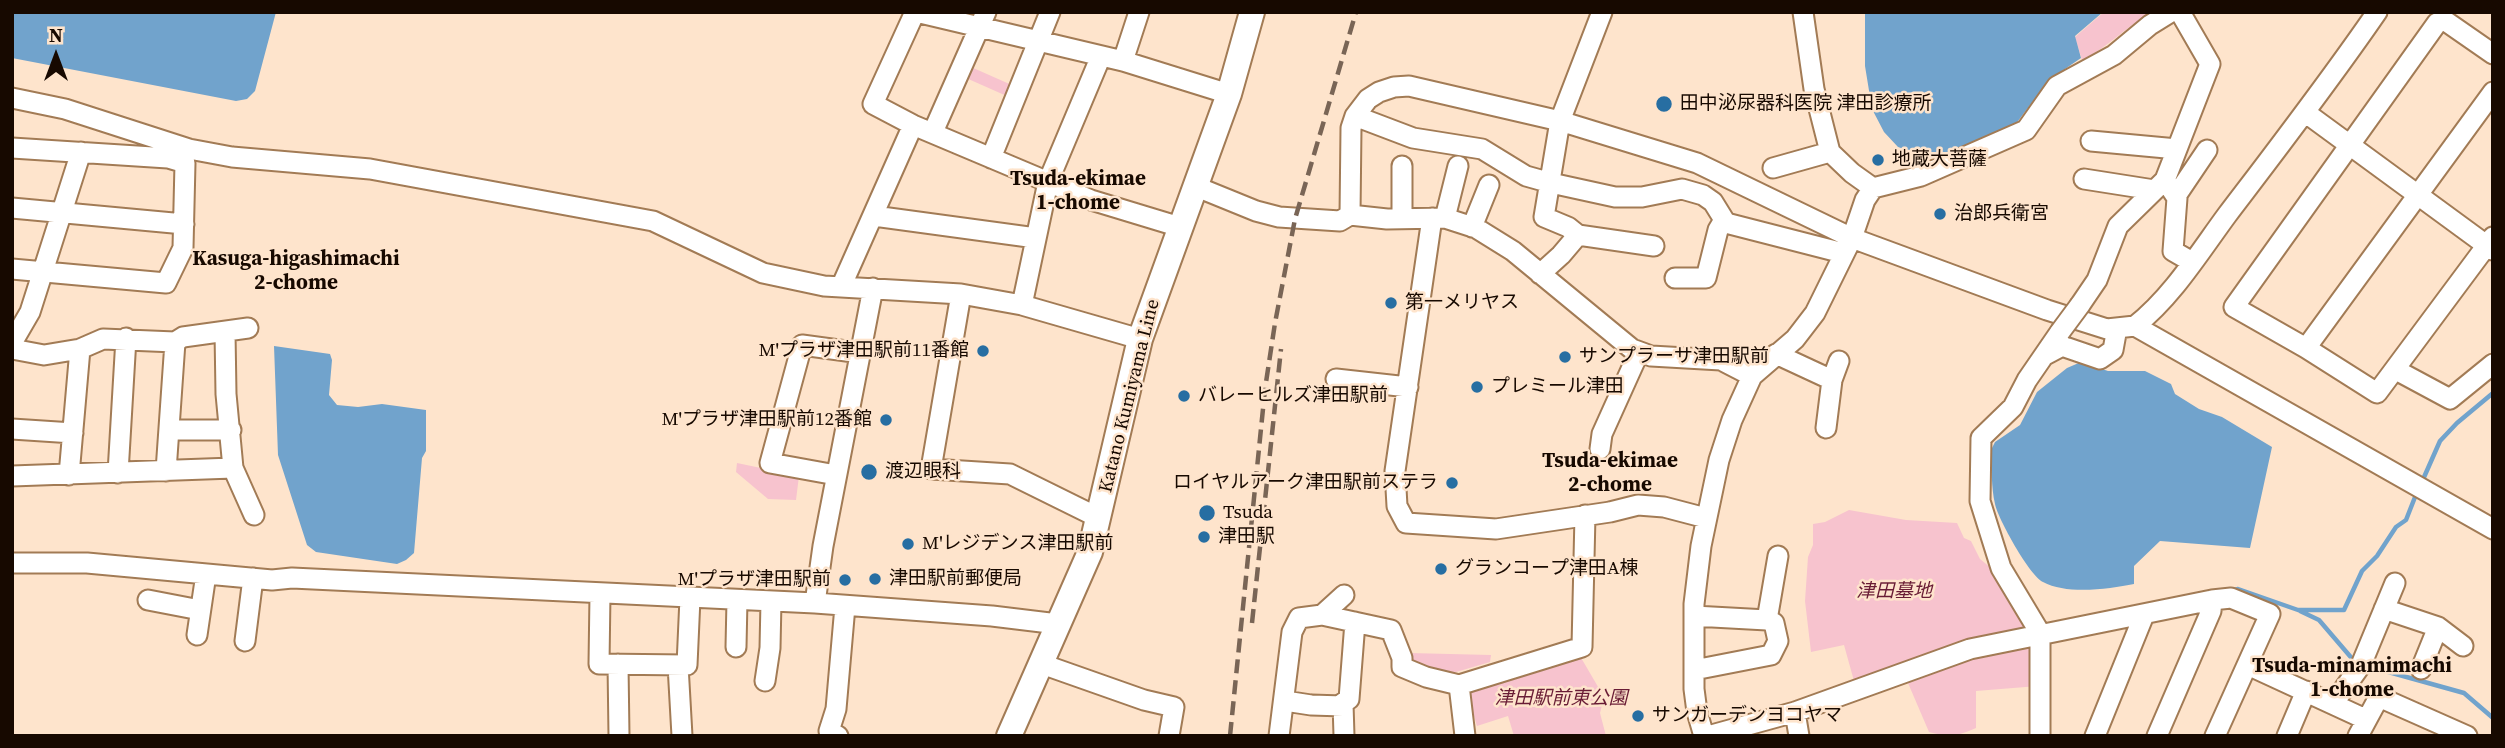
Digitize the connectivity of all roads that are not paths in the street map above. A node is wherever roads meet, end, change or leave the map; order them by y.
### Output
1 (916, 12) edge
2 (1050, 12) edge
3 (1139, 12) edge
4 (1252, 12) edge
5 (1602, 12) edge
6 (1803, 12) edge
7 (2171, 12) edge
8 (2180, 12) edge
9 (2377, 12) edge
10 (984, 20) edge
11 (1038, 41) junction
12 (2493, 54) edge
13 (1101, 56) junction
14 (1123, 61) junction
15 (2493, 92) edge
16 (1229, 94) junction
17 (12, 98) edge
18 (2306, 113) junction
19 (1354, 116) junction
20 (1560, 121) junction
21 (913, 125) junction
22 (933, 132) junction
23 (2091, 141) dead end
24 (2348, 144) junction
25 (12, 148) edge
26 (2178, 149) junction
27 (2207, 150) dead end
28 (81, 152) junction
29 (1830, 152) junction
30 (991, 158) junction
31 (1402, 166) dead end
32 (1458, 166) dead end
33 (1773, 168) dead end
34 (2084, 180) dead end
35 (1048, 182) junction
36 (1551, 183) junction
37 (1489, 185) dead end
38 (1197, 187) junction
39 (1873, 188) junction
40 (2165, 189) junction
41 (2418, 195) junction
42 (12, 208) edge
43 (61, 211) junction
44 (1350, 215) junction
45 (874, 216) junction
46 (1402, 218) junction
47 (1439, 218) junction
48 (1724, 220) junction
49 (184, 224) junction
50 (1180, 227) junction
51 (1472, 227) junction
52 (1578, 235) junction
53 (1036, 238) junction
54 (2491, 244) edge
55 (1847, 245) junction
56 (1654, 246) dead end
57 (2192, 262) junction
58 (12, 269) edge
59 (42, 272) junction
60 (1539, 274) junction
61 (1675, 278) dead end
62 (841, 287) junction
63 (873, 288) junction
64 (961, 294) junction
65 (1022, 305) junction
66 (2126, 327) junction
67 (248, 328) dead end
68 (225, 331) junction
69 (126, 338) junction
70 (1140, 339) junction
71 (12, 342) edge
72 (175, 342) junction
73 (2306, 348) junction
74 (12, 349) edge
75 (80, 349) junction
76 (1639, 352) junction
77 (861, 354) junction
78 (1776, 354) junction
79 (2045, 355) junction
80 (2493, 364) edge
81 (2396, 370) junction
82 (1752, 376) junction
83 (1336, 379) dead end
84 (1408, 387) junction
85 (1826, 428) dead end
86 (12, 429) edge
87 (169, 430) junction
88 (231, 430) junction
89 (73, 433) junction
90 (1600, 449) dead end
91 (233, 468) junction
92 (166, 471) junction
93 (118, 473) junction
94 (69, 475) junction
95 (836, 475) junction
96 (12, 476) edge
97 (254, 515) dead end
98 (1585, 515) junction
99 (1099, 518) junction
100 (1706, 518) junction
101 (2492, 528) edge
102 (1778, 556) dead end
103 (12, 563) edge
104 (205, 574) junction
105 (253, 578) junction
106 (2395, 583) dead end
107 (600, 594) junction
108 (1344, 595) dead end
109 (690, 598) junction
110 (148, 600) dead end
111 (737, 600) junction
112 (2212, 600) junction
113 (771, 601) junction
114 (815, 603) junction
115 (845, 606) junction
116 (2384, 609) junction
117 (200, 610) junction
118 (1322, 615) junction
119 (2144, 615) junction
120 (1694, 616) junction
121 (1767, 620) junction
122 (1355, 622) junction
123 (1058, 624) junction
124 (2438, 627) junction
125 (2040, 633) junction
126 (197, 635) dead end
127 (244, 641) dead end
128 (2463, 646) dead end
129 (736, 647) dead end
130 (1040, 663) junction
131 (618, 664) junction
132 (678, 665) junction
133 (2248, 665) junction
134 (2421, 669) dead end
135 (1694, 670) junction
136 (765, 681) dead end
137 (1459, 685) junction
138 (2306, 691) junction
139 (1285, 701) junction
140 (2333, 704) junction
141 (1343, 706) junction
142 (1795, 712) junction
143 (2362, 727) edge
144 (1735, 731) edge
145 (2444, 731) edge
146 (1700, 734) edge
147 (619, 736) edge
148 (682, 736) edge
149 (838, 736) edge
150 (1009, 736) edge
151 (1169, 736) edge
152 (1279, 736) edge
153 (1344, 736) edge
154 (1465, 736) edge
155 (1799, 736) edge
156 (2040, 736) edge
157 (2095, 736) edge
158 (2157, 736) edge
159 (2215, 736) edge
160 (2287, 736) edge
161 (2467, 736) edge

1 - 10 street
1 - 21 street
2 - 11 street
3 - 14 street
4 - 16 main road, Katano Kumiyama Line
5 - 20 street
6 - 29 street
7 - 39 street
8 - 26 street
9 - 18 street
10 - 11 street
10 - 22 street
11 - 13 street
11 - 30 street
12 - 24 street
13 - 14 street
13 - 35 street
14 - 16 street
15 - 41 street
16 - 38 main road, Katano Kumiyama Line
17 - 62 street
18 - 24 street
18 - 57 street
19 - 20 street
19 - 36 street
19 - 44 street
20 - 36 street
20 - 55 street
21 - 22 street
21 - 45 street
22 - 30 street
23 - 26 street
24 - 41 street
24 - 73 street
25 - 28 street
26 - 40 street
27 - 40 street
28 - 43 street
28 - 49 street
29 - 33 street
29 - 39 street
30 - 35 street
31 - 46 street
32 - 47 street
34 - 40 street
35 - 50 street
35 - 53 street
36 - 48 street
36 - 52 street
37 - 51 street
38 - 44 street
38 - 50 main road, Katano Kumiyama Line
39 - 55 street
40 - 57 street
40 - 79 street, bridge
41 - 54 street
41 - 73 street
42 - 43 street
43 - 49 street
43 - 59 street
44 - 46 street
45 - 53 street
45 - 62 street
46 - 47 street
47 - 51 street
47 - 84 street
48 - 55 street
48 - 61 street
49 - 59 street
50 - 70 main road, Katano Kumiyama Line
51 - 60 street
52 - 56 street
52 - 60 street
53 - 65 street
54 - 81 street
55 - 66 street
55 - 78 street
57 - 66 street
58 - 59 street
59 - 71 street
60 - 76 street
62 - 63 street
63 - 64 street
63 - 77 street
64 - 65 street
64 - 99 street
65 - 70 street
66 - 79 street
66 - 101 street
67 - 68 street
68 - 72 street
68 - 88 street
69 - 72 street
69 - 75 street
69 - 93 street
70 - 99 main road, Katano Kumiyama Line
72 - 87 street
73 - 81 street
74 - 75 street
75 - 89 street
76 - 82 street
76 - 90 street
77 - 95 street
77 - 95 street
78 - 82 street
78 - 85 street
79 - 125 street
80 - 81 street
82 - 100 street
83 - 84 street
84 - 98 street
86 - 89 street
87 - 88 street
87 - 92 street
88 - 91 street
89 - 94 street
91 - 92 street
91 - 97 street
92 - 93 street
93 - 94 street
94 - 96 street
95 - 114 street
98 - 100 street
98 - 137 street
99 - 123 main road, Katano Kumiyama Line
100 - 120 street
102 - 121 street
103 - 104 street
104 - 105 street
104 - 117 street
105 - 107 street
105 - 127 street
106 - 116 street
107 - 109 street
107 - 131 street
108 - 118 street
109 - 111 street
109 - 132 street
110 - 117 street
111 - 113 street
111 - 129 street
112 - 119 street
112 - 133 street
112 - 158 street
113 - 114 street
113 - 136 street
114 - 115 street
115 - 123 street
115 - 149 street
116 - 124 street
116 - 140 street
117 - 126 street
118 - 122 street
118 - 139 street
119 - 125 street
119 - 157 street
120 - 121 street
120 - 135 street
121 - 135 street
122 - 137 street
122 - 141 street
123 - 130 main road, Katano Kumiyama Line
124 - 128 street
124 - 134 street
125 - 142 street
125 - 156 street
130 - 150 main road, Katano Kumiyama Line
130 - 151 street
131 - 132 street
131 - 147 street
132 - 148 street
133 - 138 street
133 - 159 street
135 - 146 street
137 - 154 street
138 - 140 street
138 - 160 street
139 - 141 street
139 - 152 street
140 - 143 street
141 - 153 street
142 - 144 street
142 - 155 street
143 - 145 street
144 - 146 street
145 - 161 street

